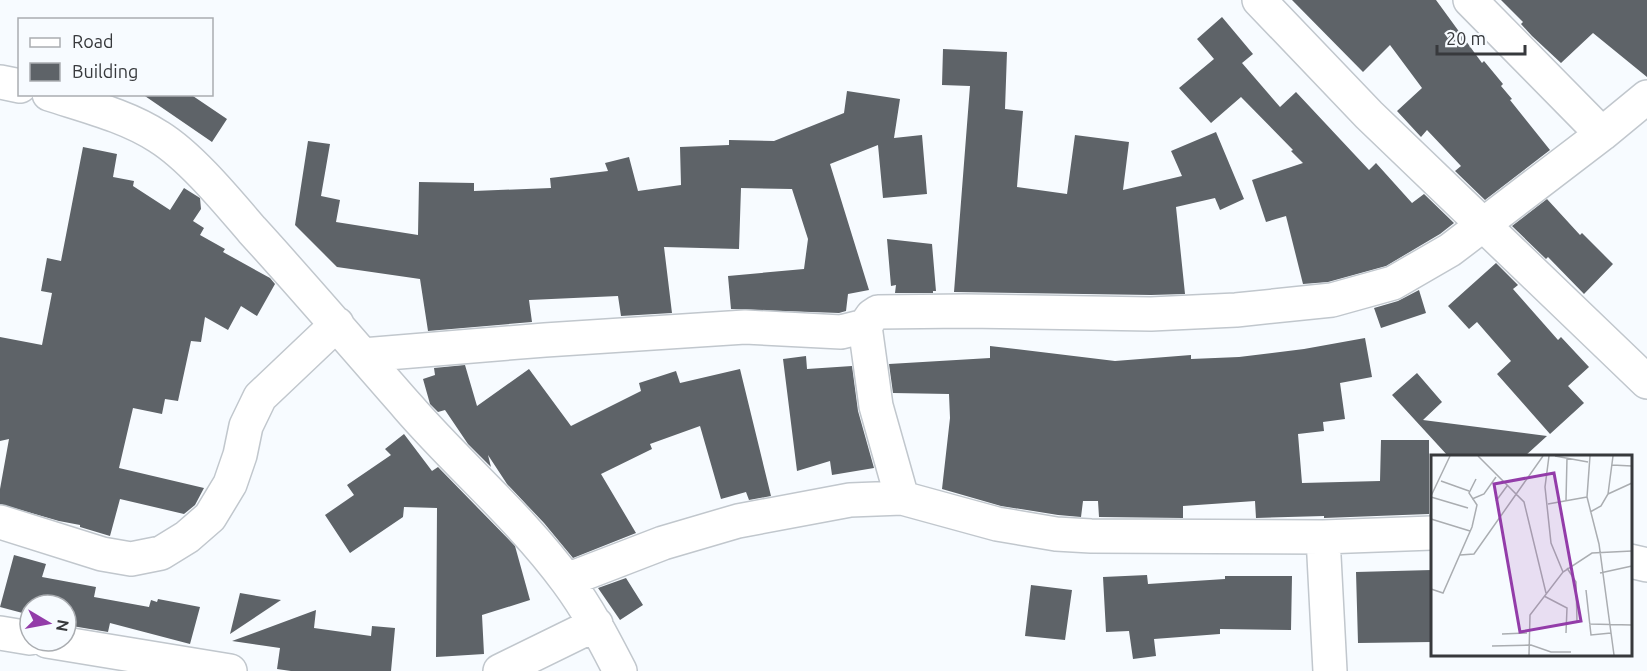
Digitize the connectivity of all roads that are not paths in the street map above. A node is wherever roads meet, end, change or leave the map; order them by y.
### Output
1 (1259, 0) edge
2 (1470, 0) edge
3 (0, 82) edge
4 (18, 86) edge
5 (55, 96) edge
6 (1647, 98) edge
7 (1602, 134) junction
8 (1484, 225) junction
9 (337, 324) junction
10 (865, 326) junction
11 (363, 355) junction
12 (1647, 382) edge
13 (903, 498) junction
14 (0, 522) edge
15 (1431, 533) edge
16 (1323, 537) junction
17 (1632, 561) edge
18 (1647, 565) edge
19 (567, 580) junction
20 (596, 624) junction
21 (0, 633) edge
22 (18, 636) edge
23 (78, 646) edge
24 (230, 671) edge
25 (501, 671) edge
26 (620, 671) edge
27 (1330, 671) edge

1 - 8 street
2 - 7 street
3 - 4 street
5 - 9 street
6 - 7 street
7 - 8 street
8 - 10 street
8 - 12 street
9 - 11 street
9 - 14 street
10 - 11 street
10 - 13 street
11 - 19 street
13 - 16 street
13 - 19 street
15 - 16 street
16 - 27 street
17 - 18 street
19 - 20 street
20 - 25 street
20 - 26 street
21 - 22 street
23 - 24 street

